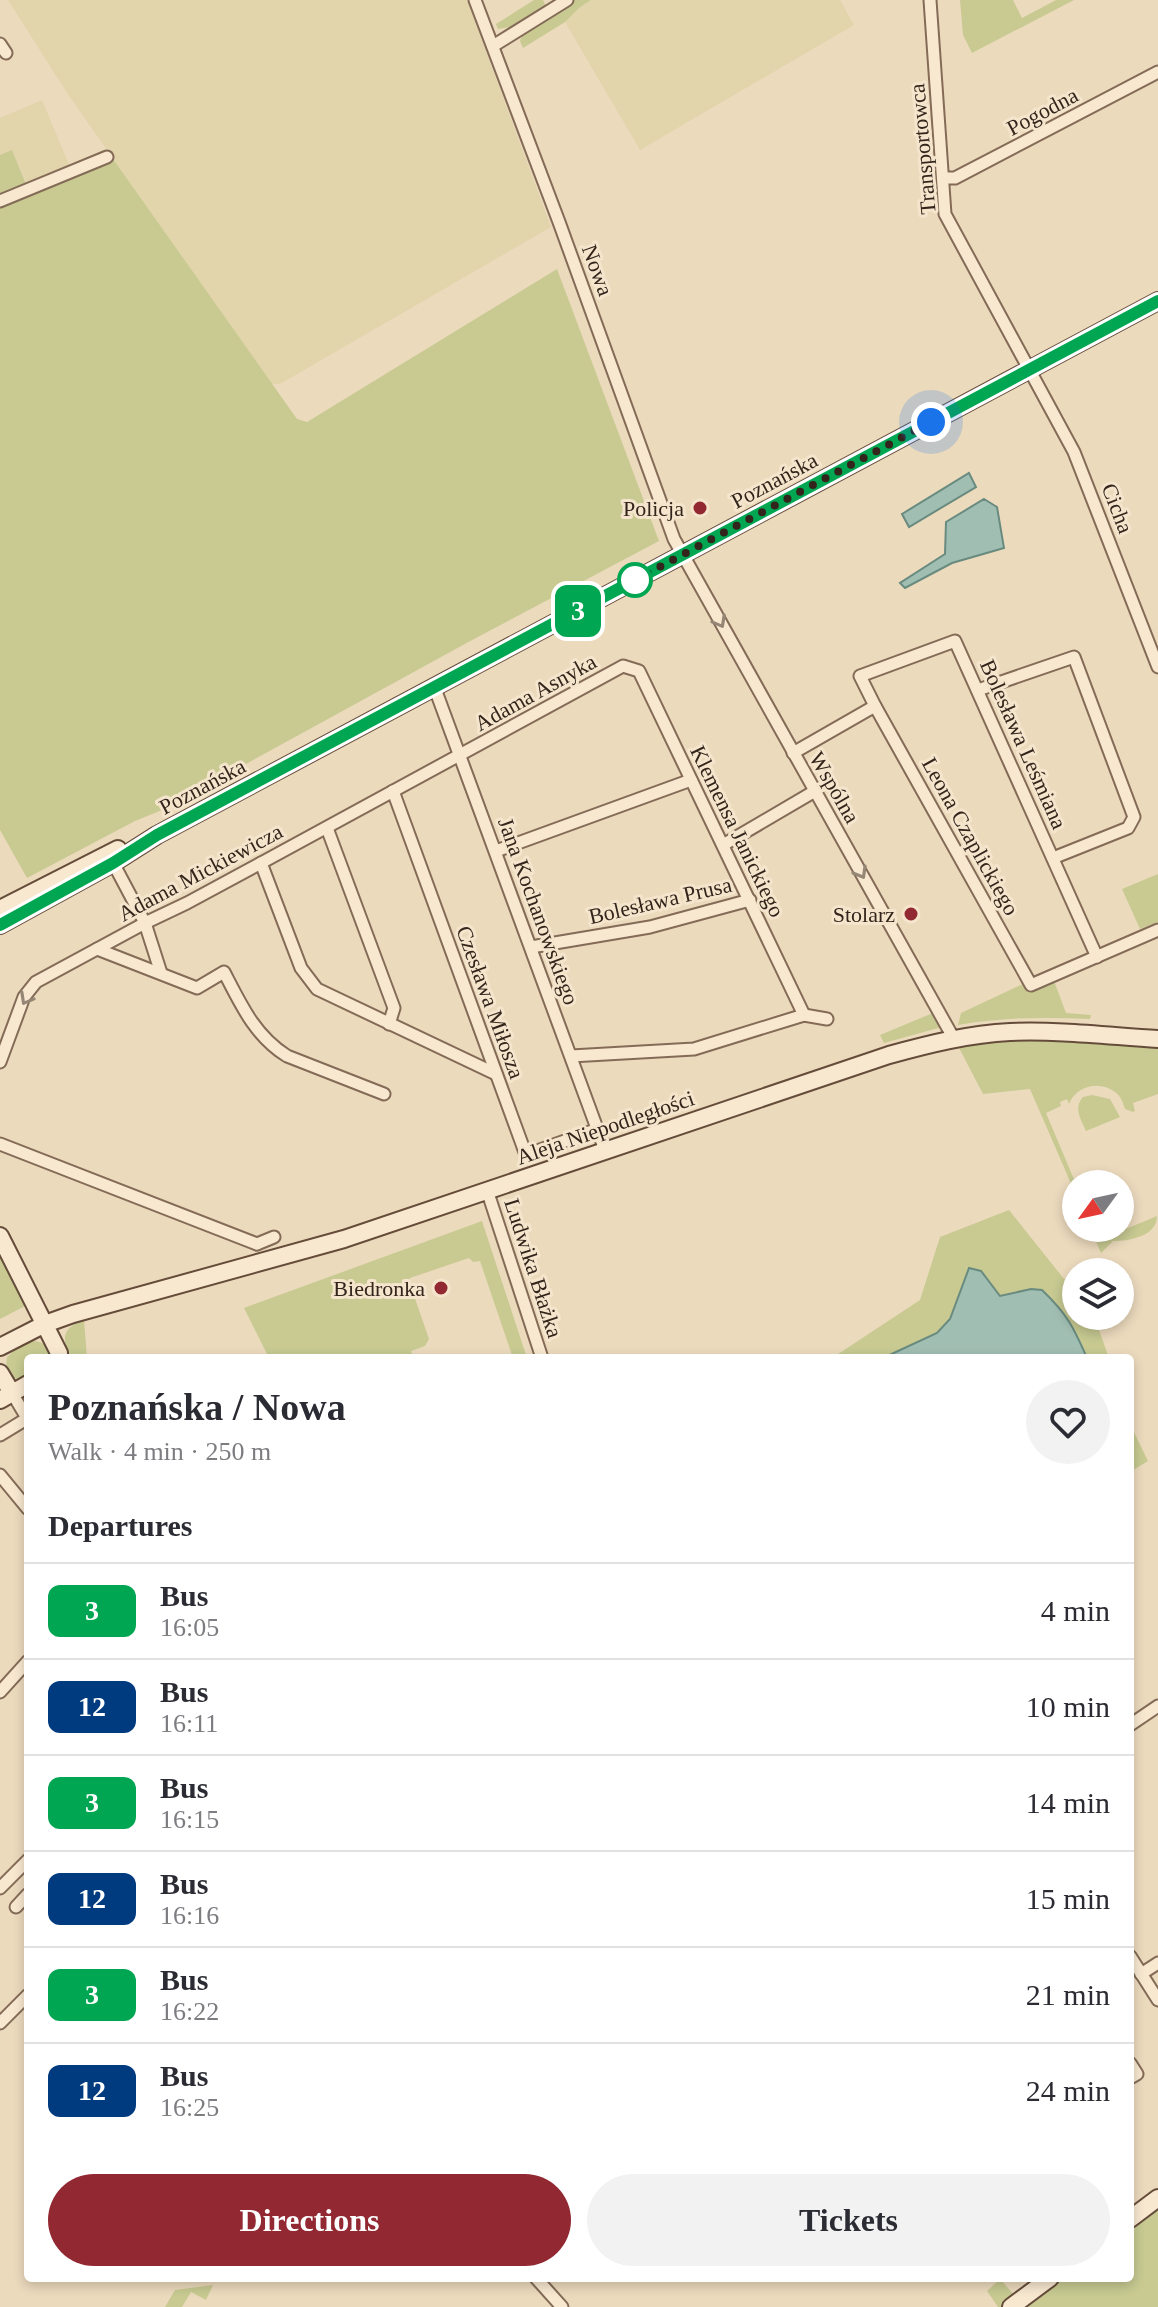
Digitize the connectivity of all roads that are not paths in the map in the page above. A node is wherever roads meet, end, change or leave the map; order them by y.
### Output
1 (475, 0) edge
2 (567, 0) edge
3 (930, 0) edge
4 (493, 46) junction
5 (1158, 72) edge
6 (107, 157) dead end
7 (943, 178) junction
8 (0, 201) edge
9 (1158, 301) edge
10 (1030, 369) junction
11 (681, 555) junction
12 (1158, 667) edge
13 (631, 669) joint
14 (860, 676) joint
15 (434, 686) junction
16 (978, 690) junction
17 (875, 706) junction
18 (793, 753) junction
19 (460, 756) junction
20 (691, 780) junction
21 (393, 791) junction
22 (815, 791) junction
23 (327, 828) junction
24 (723, 845) junction
25 (496, 851) junction
26 (110, 858) junction
27 (1053, 858) junction
28 (261, 863) junction
29 (750, 900) junction
30 (0, 909) edge
31 (145, 923) junction
32 (0, 925) edge
33 (1158, 930) edge
34 (531, 947) junction
35 (97, 949) junction
36 (1097, 957) junction
37 (161, 973) junction
38 (804, 1015) junction
39 (827, 1019) dead end
40 (389, 1024) junction
41 (954, 1039) junction
42 (1158, 1039) edge
43 (571, 1056) junction
44 (0, 1062) edge
45 (496, 1074) junction
46 (384, 1094) dead end
47 (598, 1129) junction
48 (0, 1144) edge
49 (605, 1150) junction
50 (487, 1190) junction
51 (0, 1236) edge
52 (274, 1237) dead end
53 (257, 1244) junction
54 (261, 1263) junction
55 (27, 1289) junction
56 (73, 1314) junction
57 (45, 1324) junction
58 (0, 1347) edge
59 (59, 1354) edge
60 (60, 1354) edge
61 (541, 1354) edge
62 (0, 1373) edge
63 (24, 1386) edge
64 (6, 1396) edge
65 (24, 1414) edge
66 (24, 1420) edge
67 (0, 1435) edge
68 (0, 1475) edge
69 (24, 1504) edge
70 (24, 1665) edge
71 (0, 1692) edge
72 (1158, 1706) edge
73 (1134, 1722) edge
74 (24, 1864) edge
75 (0, 1888) edge
76 (24, 1898) edge
77 (16, 1907) dead end
78 (1134, 1963) edge
79 (1158, 1963) edge
80 (1141, 1974) junction
81 (24, 1999) edge
82 (1158, 2000) edge
83 (0, 2023) edge
84 (1158, 2198) edge
85 (1134, 2216) edge
86 (540, 2282) edge
87 (1043, 2282) edge
88 (562, 2307) edge
89 (1011, 2307) edge

1 - 4 street, Nowa
2 - 4 street
3 - 7 street, Transportowca
4 - 11 street, Nowa
5 - 7 street, Pogodna
6 - 8 street
7 - 10 street, Transportowca
9 - 10 street, Poznańska
10 - 11 street, Poznańska
10 - 12 street, Cicha
11 - 15 street, Poznańska
11 -> 18 street, Wspólna
13 - 19 street, Adama Asnyka
13 - 20 street, Klemensa Janickiego
14 - 16 street, Bolesława Leśmiana
14 - 17 street, Leona Czaplickiego
15 - 19 street, Jana Kochanowskiego
15 - 26 street, Poznańska
16 - 27 street, Bolesława Leśmiana
16 - 27 street
17 - 18 street
17 - 36 street, Leona Czaplickiego
18 - 22 street, Wspólna
19 - 21 street, Adama Mickiewicza
19 - 25 street, Jana Kochanowskiego
20 - 24 street, Klemensa Janickiego
20 - 25 street
21 - 23 street, Adama Mickiewicza
21 - 45 street, Czesława Miłosza
22 - 24 street
22 -> 41 street, Wspólna
23 - 28 street, Adama Mickiewicza
23 - 40 street
24 - 29 street, Klemensa Janickiego
25 - 34 street, Jana Kochanowskiego
26 - 30 street, Poznańska
26 - 31 street
26 - 32 street, Poznańska
27 - 36 street, Bolesława Leśmiana
28 - 31 street, Adama Mickiewicza
28 - 40 street
29 - 34 street, Bolesława Prusa
29 - 38 street, Klemensa Janickiego
31 - 35 street, Adama Mickiewicza
31 - 37 street
33 - 36 street
34 - 43 street, Jana Kochanowskiego
35 - 37 street
35 -> 44 street, Adama Mickiewicza
37 - 46 street
38 - 39 street
38 - 43 street
40 - 45 street
41 - 42 street, Aleja Niepodległości
41 - 49 street, Aleja Niepodległości
43 - 47 street, Jana Kochanowskiego
45 - 47 street, Czesława Miłosza
47 - 49 street, Jana Kochanowskiego
48 - 53 street
49 - 50 street, Aleja Niepodległości
50 - 54 street, Aleja Niepodległości
50 - 61 street, Ludwika Błażka
51 - 55 street
52 - 53 street
53 - 54 street
54 - 56 street, Aleja Niepodległości
55 - 56 street
55 - 57 street
56 - 57 street, Aleja Niepodległości
56 - 60 street
57 - 58 street, Aleja Niepodległości
57 - 59 street
62 - 64 street
63 - 64 street
64 - 65 street
66 - 67 street
68 - 69 street
70 - 71 street
72 - 73 street
74 - 75 street
76 - 77 street
78 - 80 street
79 - 80 street
80 - 82 street
81 - 83 street
84 - 85 street
86 - 88 street
87 - 89 street

